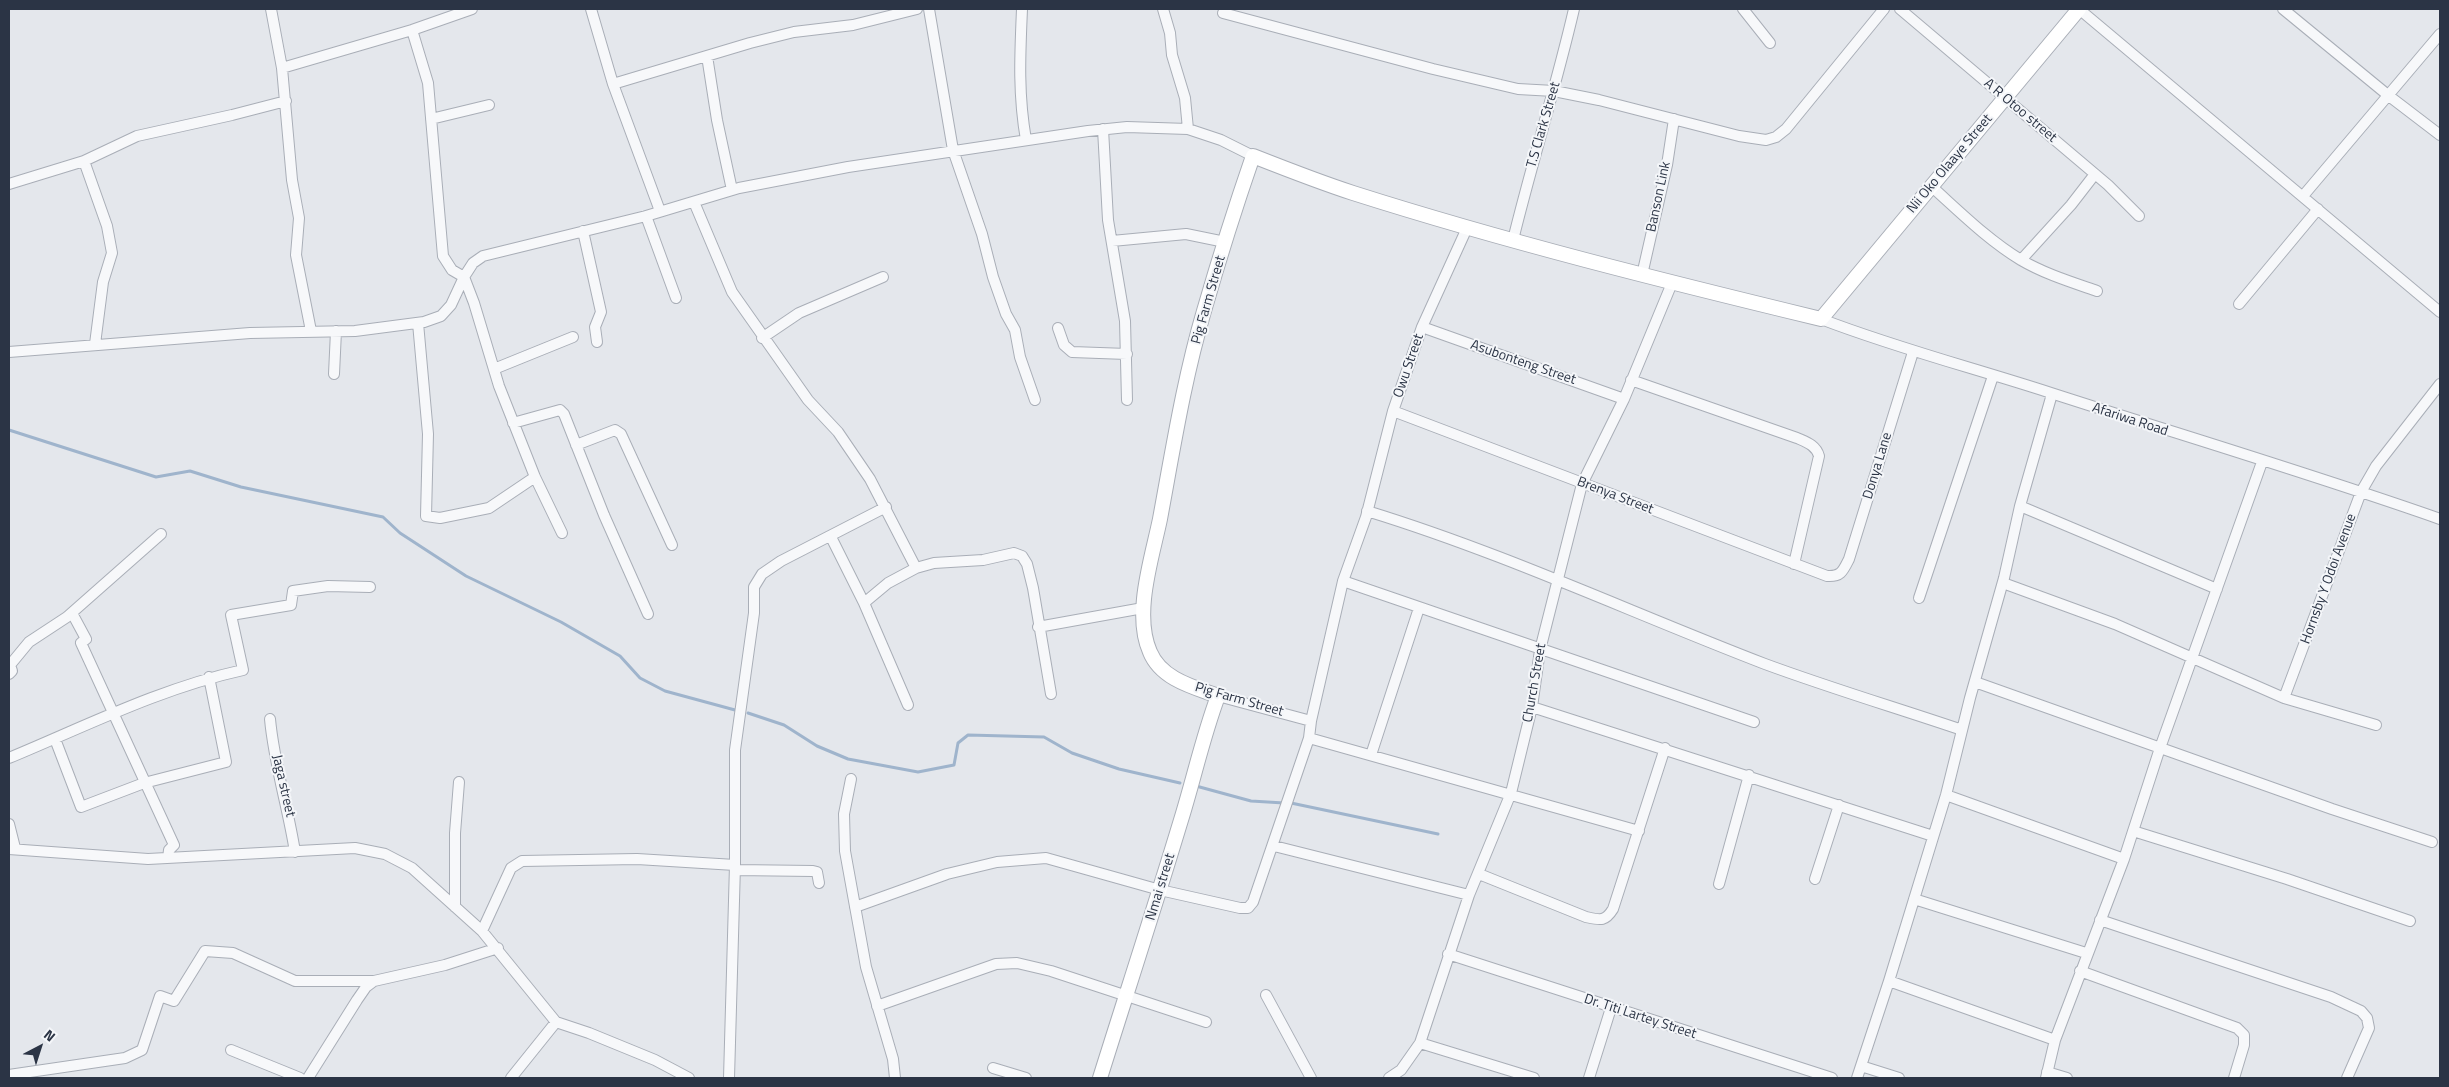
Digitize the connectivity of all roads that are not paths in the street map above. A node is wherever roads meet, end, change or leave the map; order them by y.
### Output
1 (271, 9) edge
2 (472, 9) edge
3 (591, 9) edge
4 (917, 9) edge
5 (929, 9) edge
6 (1022, 9) edge
7 (1163, 9) edge
8 (1574, 9) edge
9 (1743, 9) edge
10 (1884, 9) edge
11 (1900, 9) edge
12 (2079, 9) edge
13 (2283, 9) edge
14 (1223, 14) dead end
15 (412, 30) junction
16 (2440, 34) edge
17 (1770, 43) dead end
18 (707, 56) junction
19 (282, 68) junction
20 (612, 84) junction
21 (1554, 92) junction
22 (2389, 96) junction
23 (2005, 98) junction
24 (286, 100) junction
25 (489, 105) dead end
26 (431, 119) junction
27 (1674, 120) junction
28 (1103, 129) junction
29 (1188, 129) junction
30 (2440, 135) edge
31 (1026, 140) junction
32 (953, 150) junction
33 (1253, 156) junction
34 (84, 161) junction
35 (2095, 174) junction
36 (9, 184) edge
37 (1931, 186) junction
38 (732, 190) junction
39 (2303, 196) junction
40 (694, 202) junction
41 (2318, 209) junction
42 (660, 211) junction
43 (646, 216) junction
44 (2139, 216) dead end
45 (1467, 228) junction
46 (582, 231) junction
47 (1513, 240) junction
48 (1112, 241) junction
49 (1225, 242) junction
50 (2021, 260) junction
51 (1642, 275) junction
52 (464, 277) junction
53 (883, 277) dead end
54 (1672, 283) junction
55 (2097, 291) dead end
56 (676, 298) dead end
57 (2239, 304) dead end
58 (2440, 312) edge
59 (1821, 319) junction
60 (418, 323) junction
61 (1422, 327) junction
62 (1058, 328) dead end
63 (312, 331) junction
64 (336, 331) junction
65 (573, 337) dead end
66 (762, 338) junction
67 (597, 342) dead end
68 (95, 344) junction
69 (9, 352) edge
70 (1913, 352) junction
71 (1127, 354) junction
72 (494, 369) junction
73 (334, 374) dead end
74 (1993, 376) junction
75 (1631, 380) junction
76 (2440, 384) edge
77 (2052, 394) junction
78 (1624, 399) junction
79 (1035, 400) dead end
80 (1128, 400) dead end
81 (1393, 411) junction
82 (514, 423) junction
83 (576, 445) junction
84 (2262, 462) junction
85 (535, 477) junction
86 (1582, 484) junction
87 (2361, 492) junction
88 (2020, 506) junction
89 (886, 508) junction
90 (1367, 511) junction
91 (2440, 519) edge
92 (562, 533) dead end
93 (161, 534) dead end
94 (831, 537) junction
95 (672, 545) dead end
96 (1794, 564) junction
97 (916, 568) junction
98 (1837, 577) joint
99 (1559, 579) junction
100 (1343, 581) junction
101 (2003, 583) junction
102 (370, 587) dead end
103 (2217, 589) junction
104 (1919, 598) dead end
105 (864, 603) junction
106 (1143, 608) junction
107 (1420, 608) junction
108 (72, 612) junction
109 (648, 614) dead end
110 (1038, 627) junction
111 (1540, 650) junction
112 (2192, 658) junction
113 (9, 674) edge
114 (209, 677) junction
115 (1975, 682) junction
116 (1051, 694) dead end
117 (1218, 696) junction
118 (2284, 698) junction
119 (908, 705) dead end
120 (1532, 707) junction
121 (113, 712) junction
122 (270, 719) dead end
123 (1311, 721) junction
124 (1754, 722) dead end
125 (2376, 725) dead end
126 (1962, 730) junction
127 (1309, 738) junction
128 (55, 739) junction
129 (1664, 748) junction
130 (2160, 748) junction
131 (1371, 755) junction
132 (9, 758) edge
133 (1749, 775) junction
134 (851, 779) dead end
135 (459, 782) dead end
136 (144, 783) junction
137 (1511, 793) junction
138 (1946, 794) junction
139 (1839, 805) junction
140 (9, 824) edge
141 (1638, 831) junction
142 (2133, 831) junction
143 (1934, 836) junction
144 (2432, 842) dead end
145 (1274, 846) junction
146 (12, 849) edge
147 (295, 852) junction
148 (168, 858) junction
149 (2124, 859) junction
150 (735, 867) junction
151 (1479, 874) junction
152 (1815, 879) dead end
153 (819, 883) dead end
154 (1719, 884) dead end
155 (1160, 890) junction
156 (1469, 895) junction
157 (1914, 899) junction
158 (455, 907) junction
159 (855, 907) junction
160 (2100, 920) junction
161 (2410, 921) dead end
162 (482, 931) junction
163 (498, 948) junction
164 (2086, 953) junction
165 (1448, 954) junction
166 (2080, 972) junction
167 (374, 980) junction
168 (1889, 981) junction
169 (1266, 995) dead end
170 (1126, 997) junction
171 (878, 1006) junction
172 (1611, 1008) junction
173 (556, 1022) junction
174 (1206, 1022) dead end
175 (2055, 1040) junction
176 (1420, 1043) junction
177 (231, 1050) dead end
178 (1861, 1066) junction
179 (993, 1068) dead end
180 (9, 1075) edge
181 (2047, 1075) edge
182 (300, 1078) edge
183 (308, 1078) edge
184 (511, 1078) edge
185 (689, 1078) edge
186 (730, 1078) edge
187 (895, 1078) edge
188 (1026, 1078) edge
189 (1100, 1078) edge
190 (1311, 1078) edge
191 (1389, 1078) edge
192 (1534, 1078) edge
193 (1589, 1078) edge
194 (1832, 1078) edge
195 (1857, 1078) edge
196 (1899, 1078) edge
197 (2067, 1078) edge
198 (2234, 1078) edge
199 (2347, 1078) edge

1 - 19 street
2 - 15 street
3 - 20 street
4 - 18 street
5 - 32 street
6 - 31 street
7 - 29 street
8 - 21 street, T.S Clark Street
9 - 17 street
10 - 27 street
11 - 23 street, A R Otoo street
12 - 23 street, Nii Oko Olaaye Street
12 - 39 street
13 - 22 street
14 - 21 street
15 - 19 street
15 - 26 street
16 - 22 street
18 - 20 street
18 - 38 street
19 - 24 street
20 - 42 street
21 - 27 street
21 - 47 street, T.S Clark Street
22 - 30 street
22 - 39 street
23 - 35 street, A R Otoo street
23 - 37 street, Nii Oko Olaaye Street
24 - 34 street
24 - 63 street
25 - 26 street
26 - 52 street
27 - 51 street, Banson Link
28 - 29 street
28 - 31 street
28 - 48 street
29 - 33 street
31 - 32 street
32 - 38 street
32 - 79 street
33 - 45 street
33 - 49 street, Pig Farm Street
34 - 36 street
34 - 68 street
35 - 44 street, A R Otoo street
35 - 50 street
37 - 50 street
37 - 59 street, Nii Oko Olaaye Street
38 - 40 street
39 - 41 street
40 - 42 street
40 - 66 street
41 - 57 street
41 - 58 street
42 - 43 street
43 - 46 street
43 - 56 street
45 - 47 street
45 - 61 street, Owu Street
46 - 52 street
46 - 67 street
47 - 51 street
48 - 49 street
48 - 71 street
49 - 106 street, Pig Farm Street
50 - 55 street
51 - 54 street
52 - 60 street
52 - 72 street
53 - 66 street
54 - 59 street
54 - 75 street, Church Street
59 - 70 street, Afariwa Road
60 - 64 street
60 - 85 street
61 - 78 street, Asubonteng Street
61 - 81 street, Owu Street
62 - 71 street
63 - 64 street
63 - 68 street
64 - 73 street
65 - 72 street
66 - 89 street
68 - 69 street
70 - 74 street, Afariwa Road
70 - 98 street, Donya Lane
71 - 80 street
72 - 82 street
74 - 77 street, Afariwa Road
74 - 104 street
75 - 78 street, Church Street
75 - 96 street
76 - 87 street, Hornsby Y Odoi Avenue
77 - 84 street, Afariwa Road
77 - 88 street
78 - 86 street, Church Street
81 - 86 street, Brenya Street
81 - 90 street, Owu Street
82 - 83 street
82 - 85 street
83 - 95 street
83 - 109 street
84 - 87 street, Afariwa Road
84 - 103 street
85 - 92 street
86 - 96 street, Brenya Street
86 - 99 street, Church Street
87 - 91 street, Afariwa Road
87 - 118 street, Hornsby Y Odoi Avenue
88 - 101 street
88 - 103 street
89 - 94 street
89 - 97 street
90 - 99 street
90 - 100 street
93 - 108 street
94 - 105 street
94 - 150 street
96 - 98 street, Brenya Street
97 - 105 street
97 - 110 street
99 - 111 street, Church Street
99 - 126 street
100 - 107 street
100 - 123 street
101 - 112 street
101 - 115 street
102 - 114 street
103 - 112 street
105 - 119 street
106 - 110 street
106 - 117 street, Pig Farm Street
107 - 111 street
107 - 131 street
108 - 113 street
108 - 121 street
110 - 116 street
111 - 120 street, Church Street
111 - 124 street
112 - 118 street
112 - 130 street
114 - 121 street
114 - 136 street
115 - 126 street
115 - 130 street
117 - 123 street, Pig Farm Street
117 - 155 street, Nmai street
118 - 125 street
120 - 129 street
120 - 137 street, Church Street
121 - 128 street
121 - 136 street
122 - 147 street, Jaga street
123 - 127 street
126 - 138 street
127 - 131 street
127 - 145 street
128 - 132 street
128 - 136 street
129 - 133 street
129 - 141 street
130 - 142 street
130 - 144 street
131 - 137 street
133 - 139 street
133 - 154 street
134 - 159 street
135 - 158 street
136 - 148 street
137 - 141 street
137 - 151 street, Church Street
138 - 143 street
138 - 149 street
139 - 143 street
139 - 152 street
140 - 146 street
141 - 151 street
142 - 149 street
142 - 161 street
143 - 157 street
145 - 155 street
145 - 156 street
146 - 148 street
147 - 148 street
147 - 158 street
149 - 160 street
150 - 153 street
150 - 162 street
150 - 186 street
151 - 156 street, Church Street
155 - 159 street
155 - 170 street, Nmai street
156 - 165 street, Church Street
157 - 164 street
157 - 168 street
158 - 162 street
159 - 171 street
160 - 164 street
160 - 199 street
162 - 163 street
163 - 167 street
163 - 173 street
164 - 166 street
165 - 172 street, Dr. Titi Lartey Street
165 - 176 street, Church Street
166 - 175 street
166 - 198 street
167 - 180 street
167 - 183 street
168 - 175 street
168 - 178 street
169 - 190 street
170 - 171 street
170 - 174 street
170 - 189 street, Nmai street
171 - 187 street
172 - 193 street
172 - 194 street, Dr. Titi Lartey Street
173 - 184 street
173 - 185 street
175 - 181 street
176 - 191 street, Church Street
176 - 192 street
177 - 182 street
178 - 195 street
178 - 196 street
179 - 188 street
181 - 197 street

